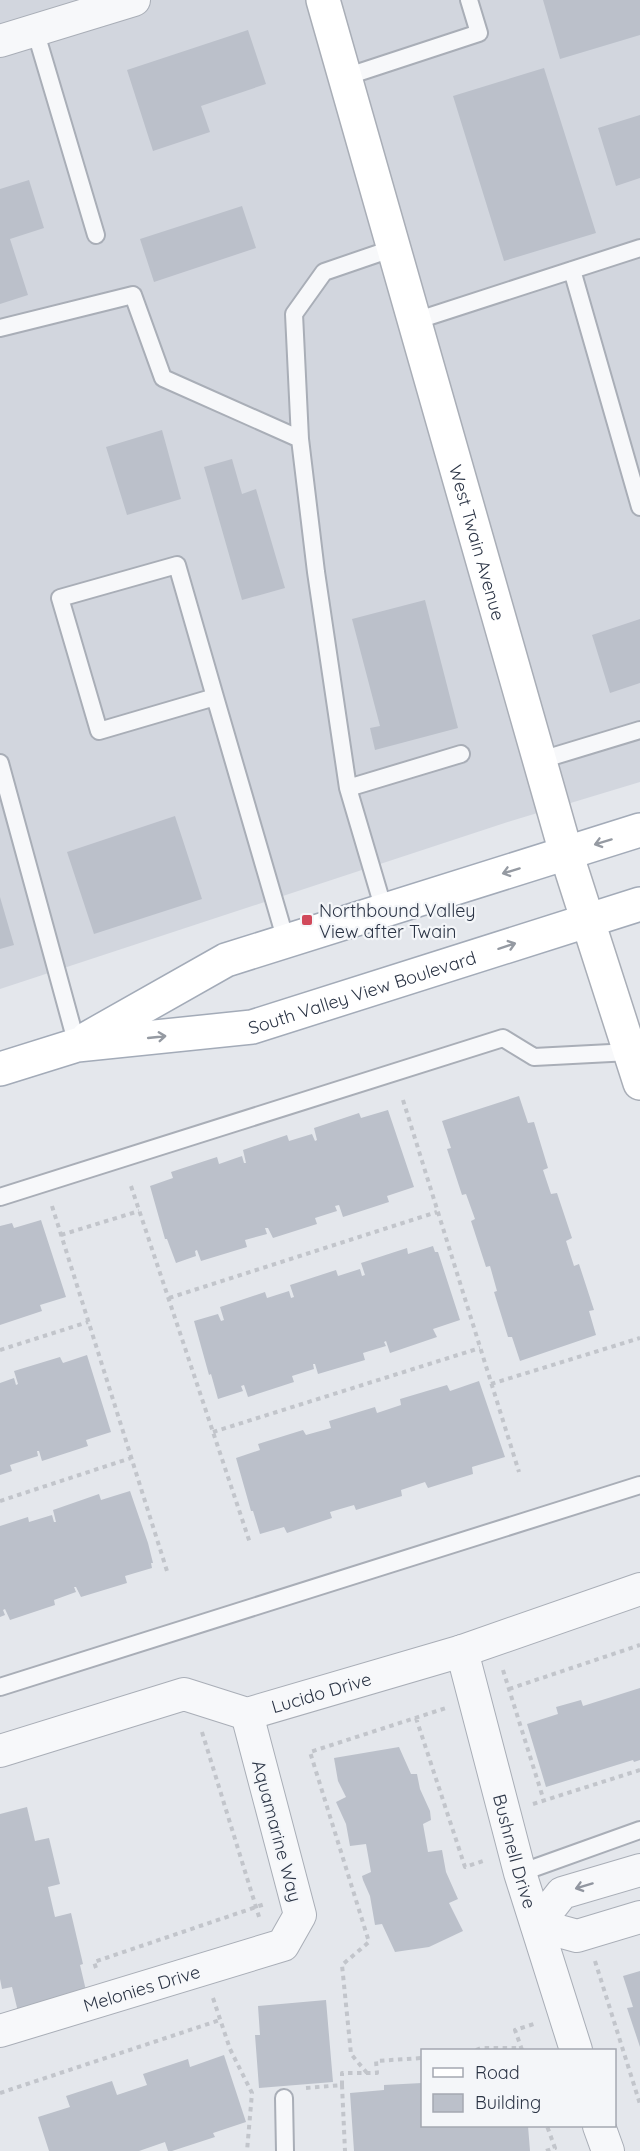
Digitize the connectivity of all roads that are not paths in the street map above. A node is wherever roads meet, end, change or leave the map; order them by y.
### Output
1 (134, 0) edge
2 (323, 0) edge
3 (469, 0) edge
4 (35, 30) junction
5 (0, 41) edge
6 (345, 77) junction
7 (96, 235) dead end
8 (394, 248) junction
9 (640, 248) edge
10 (572, 270) junction
11 (415, 321) junction
12 (0, 328) edge
13 (300, 439) junction
14 (640, 507) edge
15 (215, 697) junction
16 (640, 730) edge
17 (461, 754) dead end
18 (541, 760) junction
19 (0, 762) edge
20 (348, 788) junction
21 (640, 830) edge
22 (566, 853) junction
23 (640, 904) edge
24 (384, 910) junction
25 (589, 920) junction
26 (286, 941) junction
27 (77, 1045) junction
28 (630, 1052) junction
29 (0, 1069) edge
30 (640, 1083) edge
31 (0, 1197) edge
32 (640, 1485) edge
33 (640, 1589) edge
34 (462, 1651) junction
35 (0, 1687) edge
36 (247, 1714) junction
37 (0, 1751) edge
38 (640, 1830) edge
39 (506, 1868) junction
40 (640, 1870) edge
41 (640, 1917) edge
42 (537, 1925) junction
43 (276, 1947) joint
44 (0, 2031) edge
45 (576, 2049) edge
46 (290, 2093) road end
47 (600, 2127) edge
48 (285, 2151) edge
49 (608, 2151) edge

1 - 4 street
2 - 6 main road, West Twain Avenue
3 - 6 lane
4 - 5 street
4 - 7 lane
6 - 8 main road, West Twain Avenue
8 - 11 main road, West Twain Avenue
8 - 13 lane
9 - 10 lane
10 - 11 lane
10 - 14 lane
11 - 18 main road, West Twain Avenue
12 - 13 lane
13 - 20 lane
15 - 15 lane
15 - 26 lane
16 - 18 lane
17 - 20 lane
18 - 22 main road, West Twain Avenue
19 - 27 lane
20 - 24 lane
21 -> 22 main road, South Valley View Boulevard
22 -> 24 main road, South Valley View Boulevard
22 - 25 main road, West Twain Avenue
23 - 25 main road, South Valley View Boulevard
24 - 26 main road, South Valley View Boulevard
27 -> 25 main road, South Valley View Boulevard
25 - 28 main road, West Twain Avenue
26 - 27 main road, South Valley View Boulevard
27 - 29 main road, South Valley View Boulevard
28 - 30 main road, West Twain Avenue
28 - 31 lane
32 - 35 lane
33 - 34 street, Lucido Drive
34 - 36 street, Lucido Drive
34 - 39 street, Bushnell Drive
36 - 37 street, Lucido Drive
36 - 43 street, Aquamarine Way
38 - 39 lane
39 - 42 street, Bushnell Drive
40 -> 42 street
41 - 42 street
42 - 45 street, Bushnell Drive
43 - 44 street, Melonies Drive
46 - 48 lane
47 - 49 street

